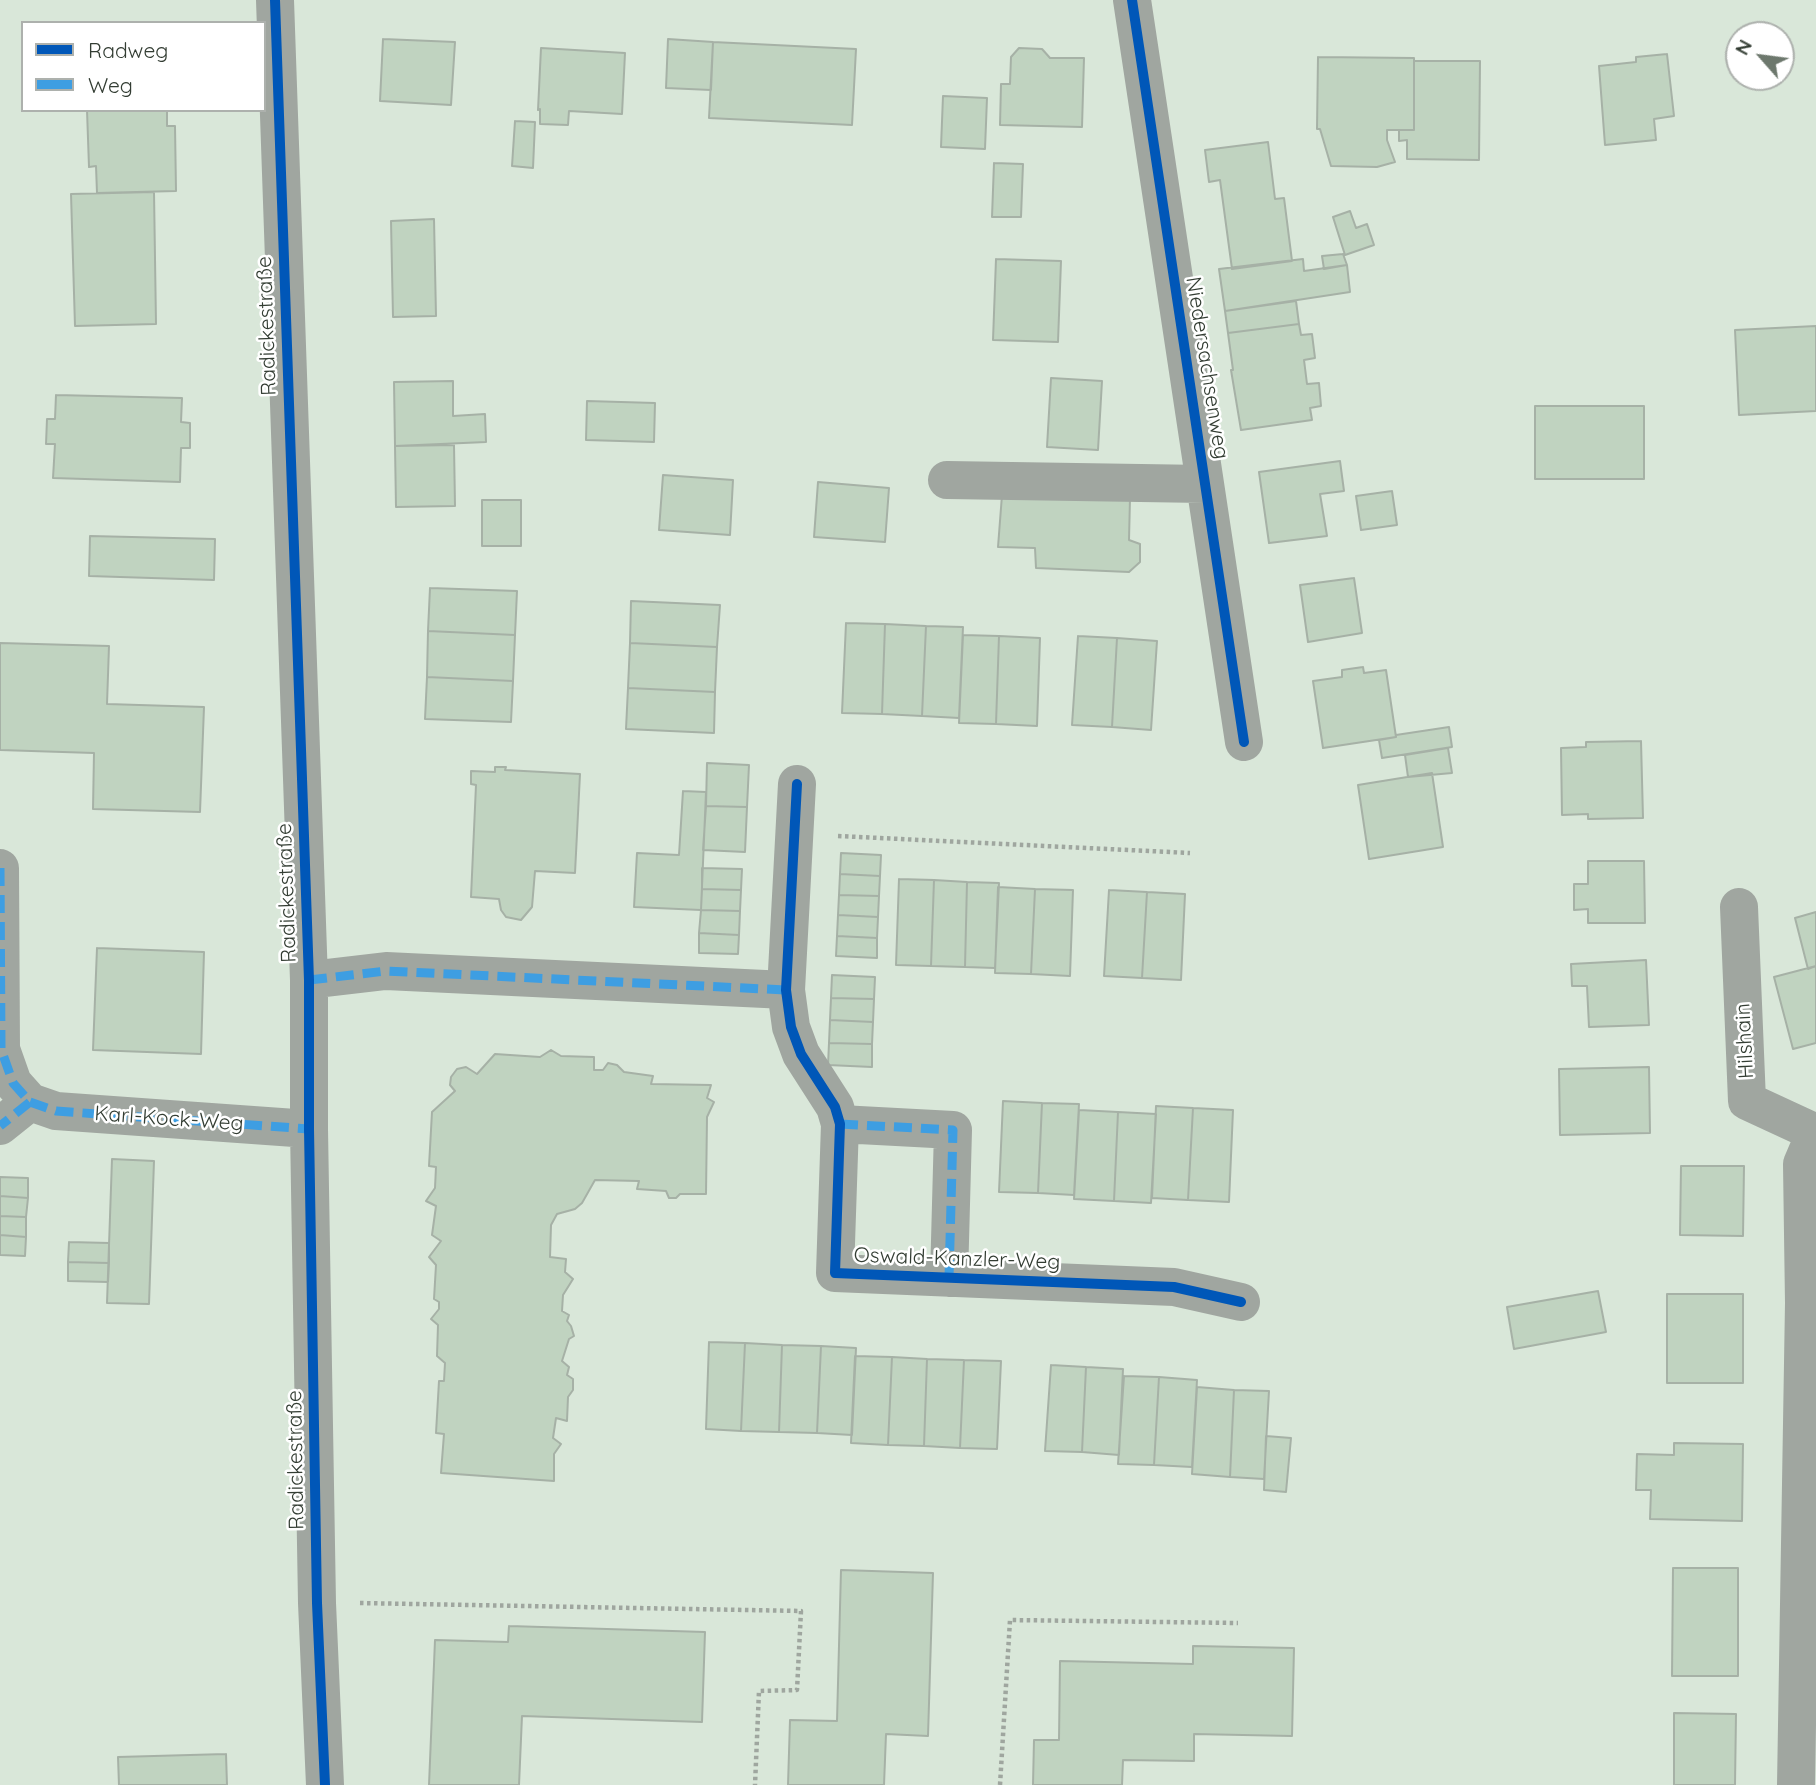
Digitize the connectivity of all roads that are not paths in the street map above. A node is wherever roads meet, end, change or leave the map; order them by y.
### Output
1 (275, 0) edge
2 (1132, 0) edge
3 (947, 480) dead end
4 (1205, 484) junction
5 (1244, 742) dead end
6 (797, 784) dead end
7 (0, 868) edge
8 (1739, 907) dead end
9 (309, 980) junction
10 (786, 990) junction
11 (30, 1102) junction
12 (840, 1124) junction
13 (0, 1126) edge
14 (309, 1129) junction
15 (1815, 1131) edge
16 (948, 1278) junction
17 (1241, 1302) dead end
18 (325, 1785) edge
19 (1796, 1785) edge

1 - 9 street, Radickestraße
2 - 4 street, Niedersachsenweg
3 - 4 street
4 - 5 street, Niedersachsenweg
6 - 10 street, Oswald-Kanzler-Weg
7 - 11 street
8 - 15 street, Hilshain
9 - 10 street
9 - 14 street, Radickestraße
10 - 12 street, Oswald-Kanzler-Weg
11 - 13 street
11 - 14 street, Karl-Kock-Weg
12 - 16 street, Oswald-Kanzler-Weg
12 - 16 street, Oswald-Kanzler-Weg
14 - 18 street, Radickestraße
15 - 19 street, Hilshain
16 - 17 street, Oswald-Kanzler-Weg

